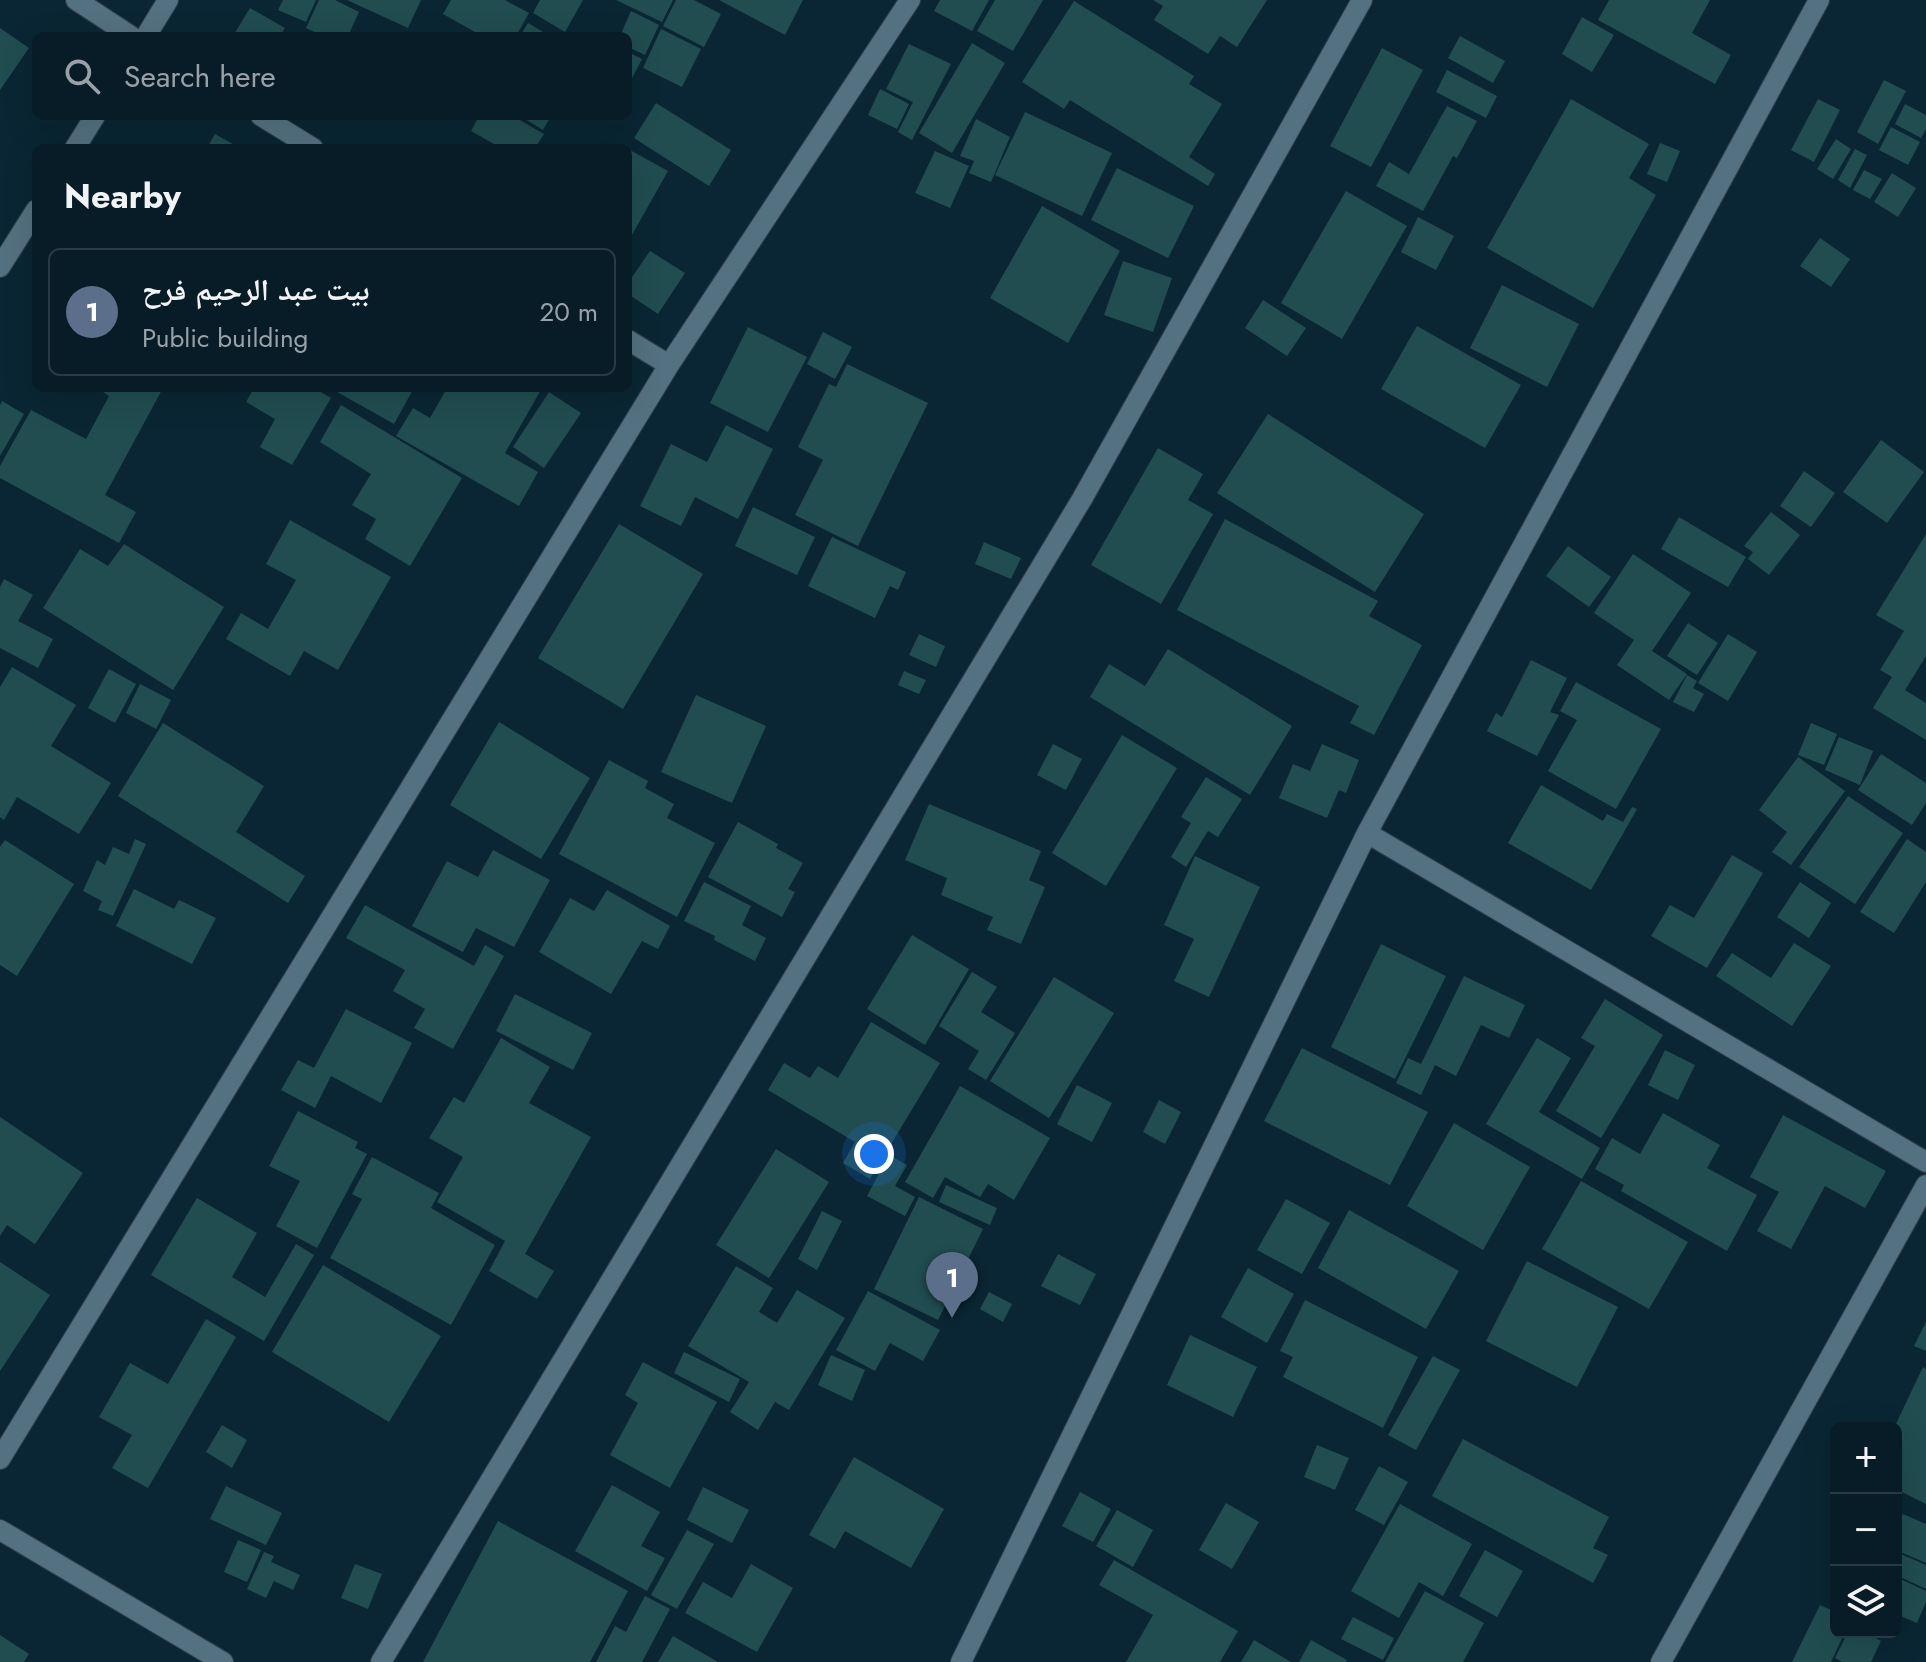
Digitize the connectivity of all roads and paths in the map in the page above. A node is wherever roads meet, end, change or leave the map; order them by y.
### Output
1 (76, 0) edge
2 (168, 0) edge
3 (910, 0) edge
4 (1362, 0) edge
5 (1819, 0) edge
6 (125, 32) edge
7 (148, 32) edge
8 (92, 120) edge
9 (268, 120) edge
10 (78, 144) edge
11 (306, 144) edge
12 (32, 216) edge
13 (0, 267) edge
14 (632, 342) edge
15 (669, 365) junction
16 (1367, 833) junction
17 (1926, 1162) edge
18 (1926, 1185) edge
19 (0, 1459) edge
20 (0, 1530) edge
21 (223, 1662) edge
22 (381, 1662) edge
23 (961, 1662) edge
24 (1661, 1662) edge

1 - 6 street
2 - 7 street
3 - 15 street
4 - 22 street
5 - 16 street
8 - 10 street
9 - 11 street
12 - 13 street
14 - 15 street
15 - 19 street
16 - 17 street
16 - 23 street
18 - 24 street
20 - 21 street

